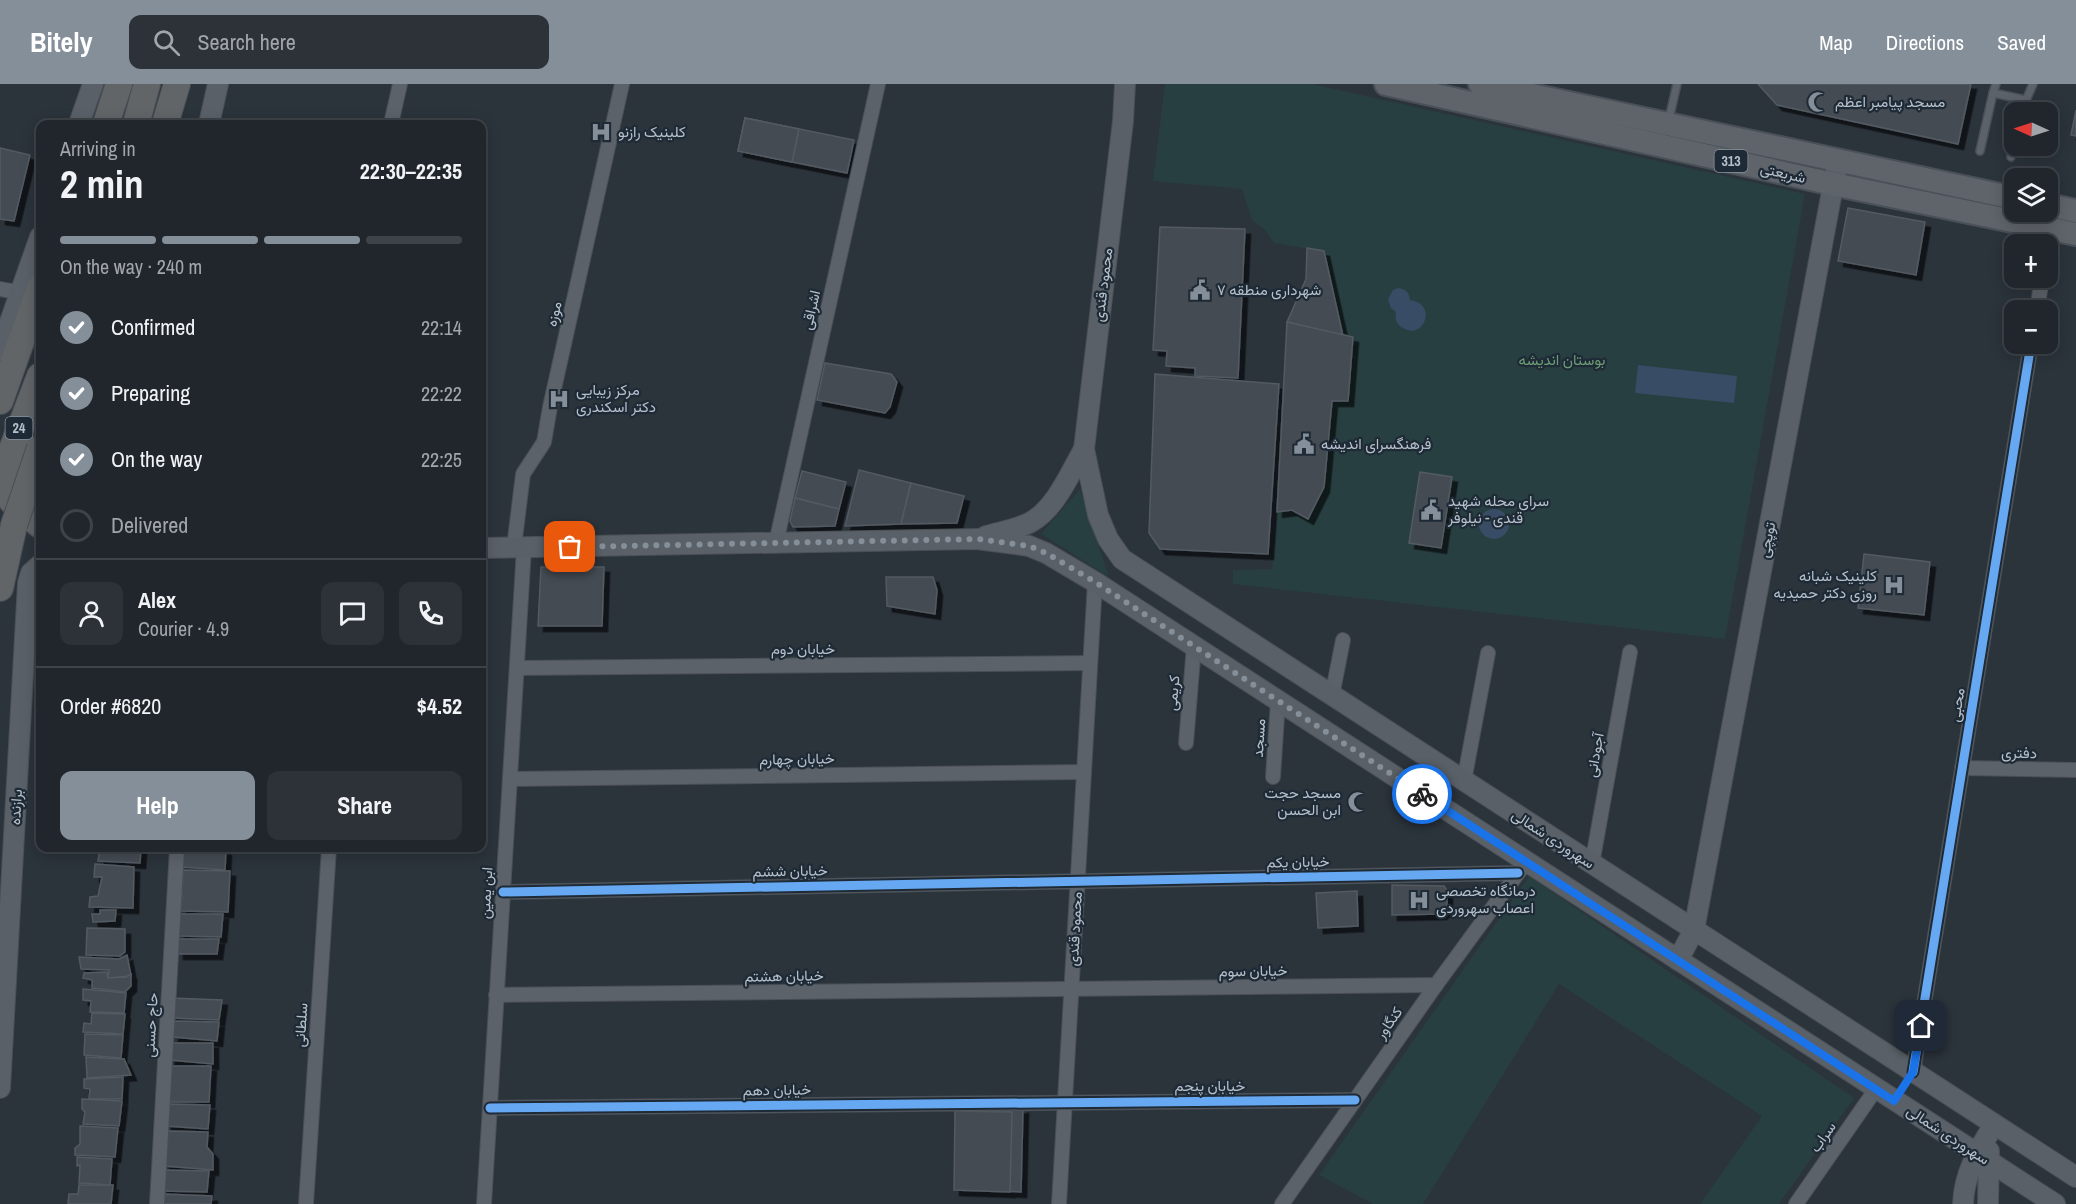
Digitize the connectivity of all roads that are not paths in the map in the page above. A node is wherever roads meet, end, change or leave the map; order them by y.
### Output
1 (93, 84) edge
2 (119, 84) edge
3 (147, 84) edge
4 (177, 84) edge
5 (218, 84) edge
6 (400, 84) edge
7 (622, 84) edge
8 (878, 84) edge
9 (1125, 84) edge
10 (1136, 84) edge
11 (1386, 84) edge
12 (1480, 84) edge
13 (1677, 84) edge
14 (1996, 84) edge
15 (2033, 84) edge
16 (1993, 93) junction
17 (2026, 100) joint
18 (80, 120) edge
19 (107, 120) edge
20 (137, 120) edge
21 (166, 120) edge
22 (210, 120) edge
23 (392, 120) edge
24 (1123, 121) junction
25 (1668, 125) junction
26 (1980, 150) dead end
27 (1838, 162) junction
28 (1833, 184) junction
29 (2004, 196) edge
30 (2058, 207) edge
31 (2076, 211) edge
32 (2037, 234) edge
33 (2076, 234) edge
34 (2058, 236) edge
35 (36, 261) edge
36 (0, 289) edge
37 (31, 290) edge
38 (0, 350) edge
39 (2029, 354) edge
40 (36, 386) edge
41 (0, 401) edge
42 (1084, 449) junction
43 (36, 460) edge
44 (0, 481) edge
45 (36, 522) edge
46 (978, 539) junction
47 (776, 543) junction
48 (486, 548) edge
49 (519, 548) junction
50 (36, 569) edge
51 (1095, 582) junction
52 (0, 588) edge
53 (1343, 640) dead end
54 (1194, 646) junction
55 (1630, 652) dead end
56 (1488, 653) dead end
57 (1090, 663) junction
58 (517, 668) junction
59 (1332, 696) junction
60 (1278, 701) junction
61 (1186, 743) dead end
62 (1962, 768) junction
63 (2076, 770) edge
64 (1084, 772) junction
65 (1273, 777) dead end
66 (510, 779) junction
67 (1464, 781) junction
68 (177, 852) edge
69 (329, 852) edge
70 (1592, 864) junction
71 (1522, 868) junction
72 (1078, 881) junction
73 (503, 892) junction
74 (1694, 930) junction
75 (1678, 960) junction
76 (1436, 986) junction
77 (1072, 989) junction
78 (496, 995) junction
79 (1913, 1072) junction
80 (0, 1088) edge
81 (1876, 1089) junction
82 (1355, 1100) junction
83 (1894, 1101) junction
84 (1065, 1102) junction
85 (490, 1108) junction
86 (1994, 1125) junction
87 (1982, 1157) junction
88 (2076, 1177) edge
89 (157, 1204) edge
90 (306, 1204) edge
91 (484, 1204) edge
92 (1059, 1204) edge
93 (1282, 1204) edge
94 (1796, 1204) edge
95 (1963, 1204) edge
96 (1988, 1204) edge
97 (2055, 1204) edge

1 - 18 main road
2 - 19 highway
3 - 20 highway
4 - 21 highway
5 - 22 main road
6 - 23 street
7 - 49 street, موزه
8 - 47 street, اشراقی
9 - 24 main road, محمود قندی
10 - 24 main road, محمود قندی
11 - 28 main road, شریعتی / 313
12 - 25 main road, شریعتی / 313
13 - 25 lane
14 - 16 lane
15 - 17 lane
16 - 17 lane
16 - 26 lane
24 - 42 main road, محمود قندی
25 - 27 main road, شریعتی / 313
27 - 28 main road, توپچی
27 - 29 main road, شریعتی / 313
28 - 32 main road, شریعتی / 313
28 - 74 main road, توپچی
30 - 31 main road
33 - 34 main road, شریعتی / 313
35 - 37 main road
36 - 37 street
37 - 38 main road
37 - 41 highway
39 - 62 street, محبی
40 - 44 highway, 24
42 - 46 main road
42 - 59 main road, سهروردی شمالی
43 - 52 highway, 24, bridge
44 - 45 highway
46 - 47 main road, سهروردی شمالی
46 - 51 main road, سهروردی شمالی
47 - 49 main road, سهروردی شمالی
48 - 49 main road, سهروردی شمالی
49 - 58 street, ابن یمین
50 - 80 main road, برازنده
51 - 54 main road, سهروردی شمالی
51 - 57 street, محمود قندی
53 - 59 street
54 - 60 main road, سهروردی شمالی
54 - 61 street, کریمی
55 - 70 street, آجودانی
56 - 67 street
57 - 58 street, خیابان دوم
57 - 64 street, محمود قندی
58 - 66 street, ابن یمین
59 - 67 main road, سهروردی شمالی
60 - 65 street, مسجد
60 - 71 main road, سهروردی شمالی
62 - 63 street, دفتری
62 - 79 street, محبی
64 - 66 street, خیابان چهارم
64 - 72 street, محمود قندی
66 - 73 street, ابن یمین
67 - 70 main road, سهروردی شمالی
68 - 89 street, حاج حسنی
69 - 90 street, سلطانی
70 - 74 main road, سهروردی شمالی
71 - 72 street, خیابان یکم
71 - 75 main road, سهروردی شمالی
71 - 76 street, کنگاور
72 - 73 street, خیابان ششم
72 - 77 street, محمود قندی
73 - 78 street, ابن یمین
74 - 75 main road, توپچی
74 - 79 main road, سهروردی شمالی
75 - 81 main road, سهروردی شمالی
76 - 77 street, خیابان سوم
76 - 82 street, کنگاور
77 - 78 street, خیابان هشتم
77 - 84 street, محمود قندی
78 - 85 street, ابن یمین
79 - 83 main road
79 - 86 main road, سهروردی شمالی
81 - 83 main road, سهروردی شمالی
81 - 94 street, سراب
82 - 84 street, خیابان پنجم
82 - 93 street, کنگاور
83 - 87 main road, سهروردی شمالی
84 - 85 street, خیابان دهم
84 - 92 street, محمود قندی
85 - 91 street, ابن یمین
86 - 87 main road
86 - 88 main road, سهروردی شمالی
87 - 95 main road
87 - 96 main road
87 - 97 main road, سهروردی شمالی

